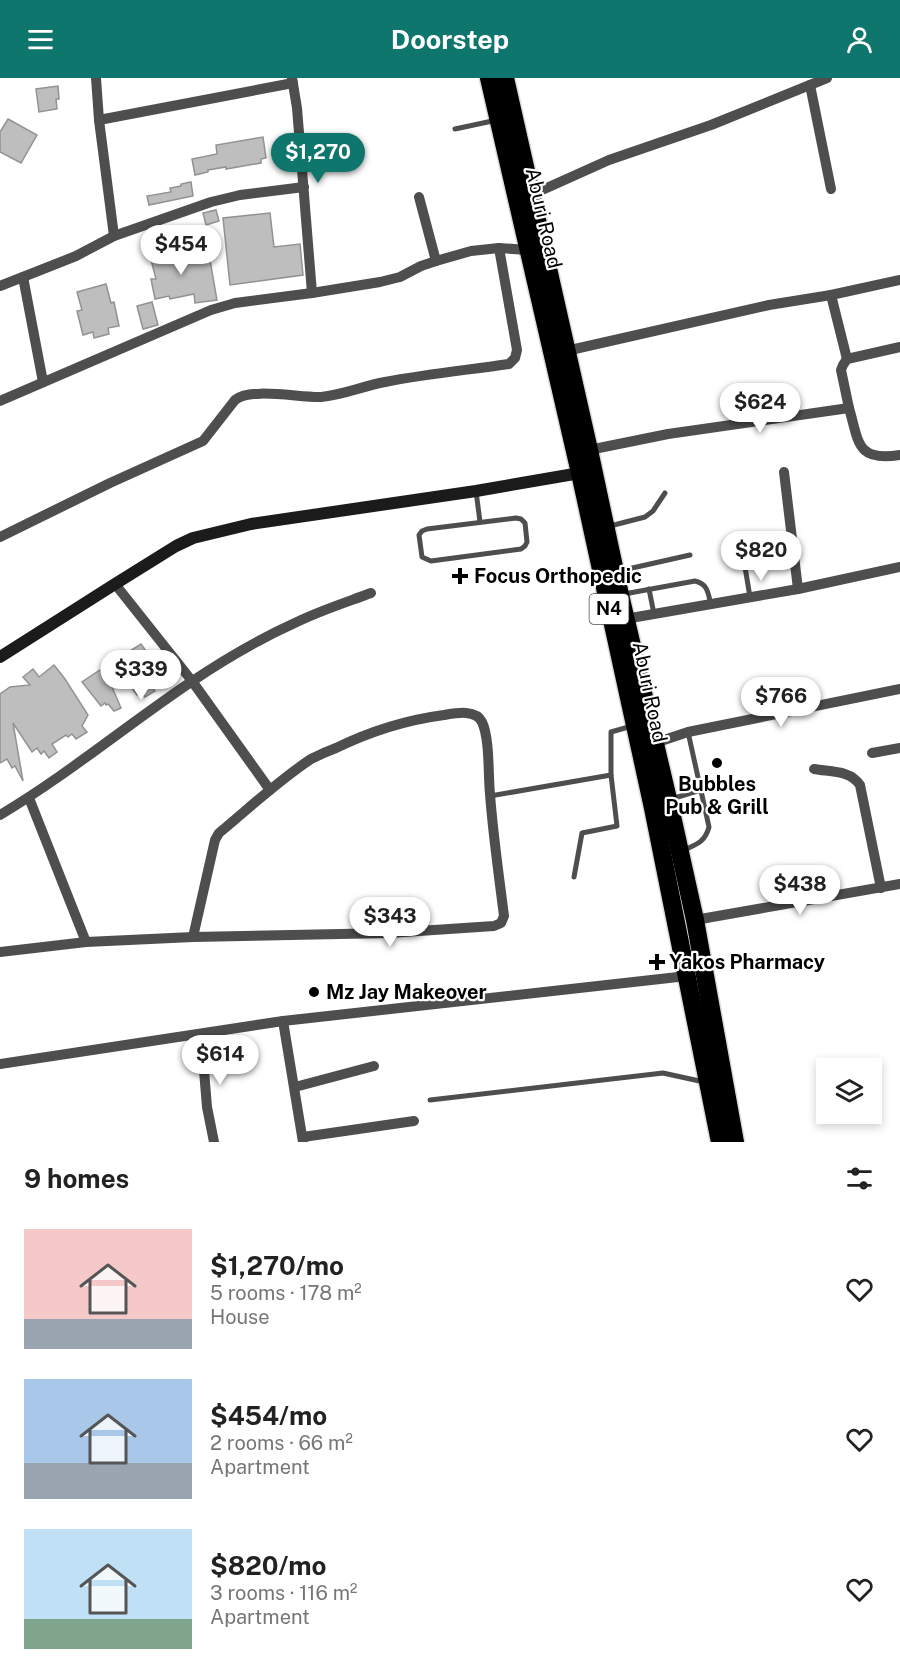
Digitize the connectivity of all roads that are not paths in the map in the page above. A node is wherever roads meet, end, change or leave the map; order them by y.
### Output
1 (96, 78) edge
2 (489, 78) edge
3 (505, 78) edge
4 (827, 78) edge
5 (293, 81) edge
6 (810, 85) junction
7 (498, 119) junction
8 (99, 120) junction
9 (455, 129) dead end
10 (304, 187) junction
11 (831, 189) dead end
12 (531, 195) junction
13 (419, 196) dead end
14 (114, 236) junction
15 (499, 248) junction
16 (528, 250) junction
17 (436, 261) junction
18 (23, 277) junction
19 (900, 279) edge
20 (0, 286) edge
21 (312, 293) junction
22 (831, 294) junction
23 (900, 347) edge
24 (566, 351) junction
25 (847, 359) junction
26 (43, 382) junction
27 (0, 401) edge
28 (849, 408) junction
29 (589, 450) junction
30 (900, 455) edge
31 (784, 472) dead end
32 (580, 473) junction
33 (477, 492) junction
34 (665, 493) dead end
35 (480, 522) junction
36 (605, 527) junction
37 (0, 537) edge
38 (690, 555) dead end
39 (743, 555) dead end
40 (900, 567) edge
41 (615, 572) junction
42 (115, 584) junction
43 (649, 590) junction
44 (798, 590) junction
45 (371, 593) dead end
46 (620, 595) junction
47 (750, 598) junction
48 (711, 605) junction
49 (654, 614) junction
50 (625, 619) junction
51 (0, 657) edge
52 (192, 681) junction
53 (900, 689) edge
54 (642, 723) junction
55 (688, 732) junction
56 (655, 742) junction
57 (900, 748) edge
58 (872, 753) dead end
59 (814, 769) dead end
60 (611, 775) junction
61 (270, 790) junction
62 (701, 790) junction
63 (490, 796) junction
64 (29, 798) junction
65 (668, 800) junction
66 (0, 815) edge
67 (680, 852) junction
68 (574, 877) dead end
69 (900, 884) edge
70 (881, 888) junction
71 (695, 920) junction
72 (193, 936) junction
73 (86, 942) junction
74 (0, 952) edge
75 (687, 976) junction
76 (283, 1021) junction
77 (201, 1034) junction
78 (0, 1064) edge
79 (374, 1066) dead end
80 (708, 1083) junction
81 (295, 1087) junction
82 (430, 1100) dead end
83 (414, 1121) dead end
84 (303, 1139) edge
85 (214, 1142) edge
86 (720, 1142) edge
87 (735, 1142) edge

1 - 8 street
2 - 7 highway, Aburi Road / N4
3 - 12 highway, Aburi Road / N4
4 - 6 street
5 - 8 street
5 - 10 street
6 - 11 street
6 - 12 street
7 - 9 lane
7 - 16 highway, Aburi Road / N4
8 - 14 street
10 - 14 street
10 - 21 street
12 - 24 highway, Aburi Road / N4
13 - 17 street
14 - 18 street
15 - 16 street
15 - 17 street
15 - 37 street
16 - 32 highway, Aburi Road / N4
17 - 21 street
18 - 20 street
18 - 26 street
19 - 22 street
21 - 26 street
22 - 24 street
22 - 25 street
23 - 25 street
24 - 29 highway, Aburi Road / N4
25 - 28 street
26 - 27 street
28 - 29 street
28 - 30 street
29 - 36 highway, Aburi Road / N4
31 - 44 street
32 - 33 street
32 - 54 highway, Aburi Road / N4
33 - 35 lane
33 - 42 street
34 - 36 lane
35 - 35 lane
36 - 41 highway, Aburi Road / N4
38 - 41 lane
39 - 47 lane
40 - 44 street
41 - 46 highway, Aburi Road / N4
42 - 51 street
42 - 52 street
43 - 46 lane
43 - 48 lane
43 - 49 lane
44 - 47 street
45 - 52 street
46 - 50 highway, Aburi Road / N4
47 - 48 street
48 - 49 street
49 - 50 street
50 - 54 highway, Aburi Road / N4
52 - 61 street
52 - 64 street
53 - 55 street
54 - 56 highway, Aburi Road / N4
54 - 60 lane
54 - 75 highway, Aburi Road / N4
55 - 56 street
55 - 62 lane
56 - 65 highway, Aburi Road / N4
57 - 58 street
59 - 70 street
60 - 63 lane
60 - 68 lane
61 - 63 street
61 - 72 street
62 - 65 lane
62 - 67 lane
63 - 72 street
64 - 66 street
64 - 73 street
65 - 67 highway, Aburi Road / N4
67 - 71 highway, Aburi Road / N4
69 - 70 street
70 - 71 street
71 - 87 highway, Aburi Road / N4
72 - 73 street
73 - 74 street
75 - 76 street
75 - 80 highway, Aburi Road / N4
76 - 77 street
76 - 81 street
77 - 78 street
77 - 85 street
79 - 81 street
80 - 82 lane
80 - 86 highway, Aburi Road / N4
81 - 84 street
83 - 84 street

